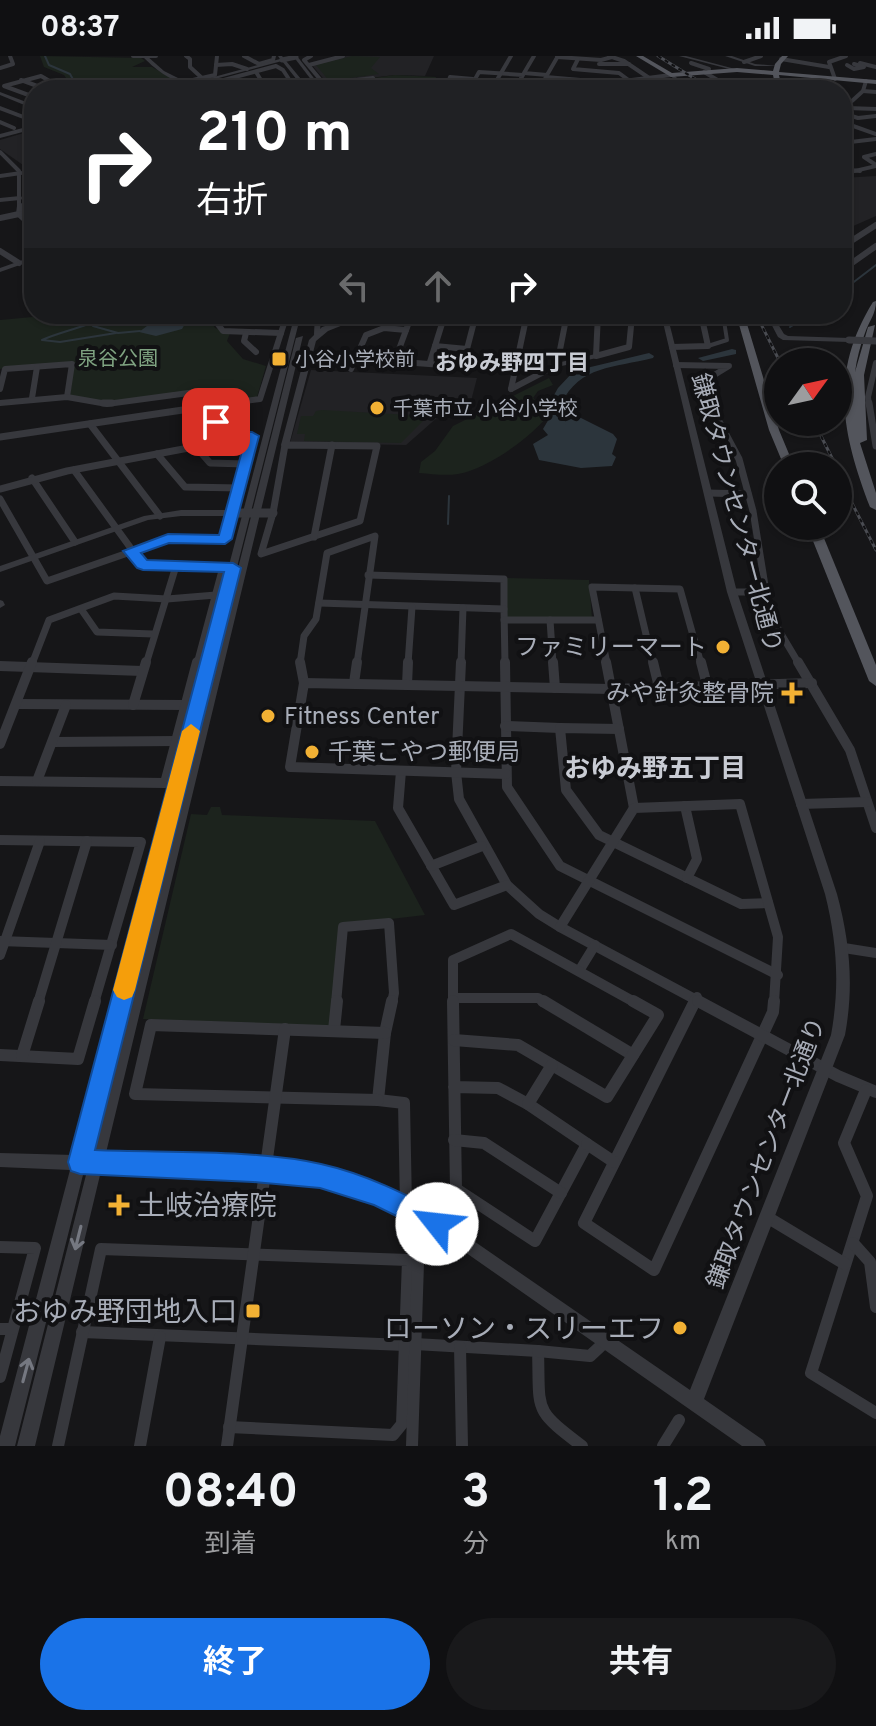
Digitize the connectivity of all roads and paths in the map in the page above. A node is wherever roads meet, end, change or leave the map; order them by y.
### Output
1 (10, 56) edge
2 (133, 56) edge
3 (156, 56) edge
4 (186, 56) edge
5 (217, 56) edge
6 (244, 56) edge
7 (311, 56) edge
8 (343, 56) edge
9 (511, 56) edge
10 (534, 56) edge
11 (557, 56) edge
12 (610, 56) edge
13 (639, 56) edge
14 (681, 56) edge
15 (727, 56) edge
16 (846, 56) edge
17 (145, 57) edge
18 (289, 57) edge
19 (758, 57) edge
20 (0, 58) edge
21 (875, 58) edge
22 (578, 59) junction
23 (745, 59) edge
24 (779, 61) edge
25 (600, 62) junction
26 (691, 63) dead end
27 (629, 64) junction
28 (216, 65) junction
29 (309, 65) junction
30 (829, 65) junction
31 (847, 65) junction
32 (876, 67) edge
33 (0, 68) edge
34 (247, 69) junction
35 (526, 70) junction
36 (638, 70) junction
37 (737, 70) junction
38 (502, 71) junction
39 (596, 71) junction
40 (708, 71) junction
41 (256, 72) junction
42 (619, 73) junction
43 (671, 75) junction
44 (202, 78) junction
45 (648, 78) junction
46 (230, 79) joint
47 (473, 79) joint
48 (569, 79) joint
49 (835, 79) junction
50 (21, 80) junction
51 (53, 80) edge
52 (180, 80) edge
53 (193, 80) edge
54 (207, 80) edge
55 (207, 80) edge
56 (227, 80) edge
57 (261, 80) edge
58 (290, 80) edge
59 (308, 80) edge
60 (308, 80) edge
61 (313, 80) edge
62 (449, 80) edge
63 (497, 80) edge
64 (520, 80) edge
65 (544, 80) edge
66 (580, 80) edge
67 (628, 80) joint
68 (651, 80) edge
69 (676, 80) edge
70 (720, 80) edge
71 (842, 80) edge
72 (24, 81) edge
73 (870, 84) edge
74 (16, 91) junction
75 (876, 92) edge
76 (2, 94) edge
77 (24, 94) edge
78 (852, 98) edge
79 (856, 98) junction
80 (21, 102) junction
81 (852, 102) edge
82 (24, 103) edge
83 (0, 108) edge
84 (876, 109) edge
85 (852, 110) edge
86 (852, 115) edge
87 (876, 116) edge
88 (24, 119) edge
89 (0, 122) edge
90 (852, 125) edge
91 (872, 125) dead end
92 (24, 126) edge
93 (24, 127) edge
94 (858, 127) junction
95 (14, 128) junction
96 (0, 134) edge
97 (876, 136) edge
98 (852, 141) edge
99 (0, 152) edge
100 (876, 154) edge
101 (876, 166) edge
102 (852, 171) edge
103 (21, 173) junction
104 (0, 176) edge
105 (20, 198) junction
106 (0, 200) edge
107 (19, 214) junction
108 (0, 218) edge
109 (24, 219) edge
110 (875, 227) edge
111 (852, 241) edge
112 (876, 246) edge
113 (852, 248) edge
114 (0, 251) edge
115 (868, 252) junction
116 (24, 261) edge
117 (19, 263) junction
118 (852, 263) edge
119 (0, 270) edge
120 (876, 304) edge
121 (876, 320) edge
122 (216, 324) edge
123 (237, 324) edge
124 (284, 324) edge
125 (295, 324) edge
126 (302, 324) edge
127 (316, 324) edge
128 (338, 324) edge
129 (408, 324) edge
130 (442, 324) edge
131 (473, 324) edge
132 (525, 324) edge
133 (565, 324) edge
134 (599, 324) edge
135 (631, 324) edge
136 (667, 324) edge
137 (703, 324) edge
138 (724, 324) edge
139 (743, 324) edge
140 (775, 324) edge
141 (406, 330) junction
142 (234, 332) junction
143 (246, 333) junction
144 (281, 333) junction
145 (317, 334) junction
146 (876, 341) edge
147 (435, 346) junction
148 (708, 346) junction
149 (672, 347) junction
150 (256, 352) dead end
151 (309, 355) junction
152 (357, 356) junction
153 (596, 356) junction
154 (395, 360) junction
155 (430, 362) junction
156 (876, 363) edge
157 (557, 365) junction
158 (676, 365) junction
159 (37, 367) junction
160 (469, 367) dead end
161 (351, 369) dead end
162 (0, 389) edge
163 (67, 397) junction
164 (32, 398) junction
165 (0, 403) edge
166 (107, 404) junction
167 (206, 407) junction
168 (108, 421) junction
169 (90, 424) junction
170 (226, 436) junction
171 (0, 437) edge
172 (285, 445) junction
173 (332, 445) junction
174 (876, 446) edge
175 (196, 447) junction
176 (783, 452) edge
177 (157, 454) junction
178 (118, 462) junction
179 (246, 464) junction
180 (74, 470) junction
181 (32, 478) junction
182 (876, 486) edge
183 (240, 488) junction
184 (0, 489) edge
185 (708, 493) junction
186 (748, 494) junction
187 (0, 499) edge
188 (876, 507) edge
189 (231, 513) junction
190 (273, 513) junction
191 (160, 516) junction
192 (115, 528) junction
193 (314, 537) junction
194 (819, 540) edge
195 (75, 542) junction
196 (131, 551) junction
197 (33, 558) junction
198 (176, 566) junction
199 (228, 567) junction
200 (0, 569) edge
201 (368, 575) junction
202 (635, 588) junction
203 (732, 592) junction
204 (767, 592) junction
205 (216, 595) junction
206 (167, 599) junction
207 (319, 603) junction
208 (364, 605) junction
209 (412, 607) junction
210 (463, 608) junction
211 (81, 609) junction
212 (504, 614) junction
213 (550, 620) junction
214 (598, 620) junction
215 (153, 634) junction
216 (0, 666) edge
217 (31, 667) junction
218 (142, 671) junction
219 (876, 681) edge
220 (304, 683) junction
221 (354, 683) junction
222 (812, 683) junction
223 (407, 685) junction
224 (707, 685) junction
225 (760, 685) junction
226 (458, 686) junction
227 (505, 687) junction
228 (659, 687) junction
229 (555, 688) junction
230 (611, 689) junction
231 (17, 704) junction
232 (66, 705) junction
233 (133, 705) junction
234 (186, 705) junction
235 (505, 726) junction
236 (560, 728) junction
237 (619, 729) junction
238 (176, 741) junction
239 (53, 742) junction
240 (0, 744) edge
241 (401, 771) junction
242 (456, 772) junction
243 (506, 774) junction
244 (0, 781) edge
245 (37, 781) junction
246 (867, 802) junction
247 (801, 804) junction
248 (685, 806) junction
249 (634, 808) junction
250 (876, 828) edge
251 (0, 840) edge
252 (40, 841) junction
253 (87, 841) junction
254 (613, 842) junction
255 (482, 846) junction
256 (431, 866) junction
257 (687, 878) junction
258 (588, 880) junction
259 (507, 885) junction
260 (768, 903) junction
261 (560, 927) junction
262 (2, 942) edge
263 (57, 943) junction
264 (112, 945) junction
265 (595, 945) junction
266 (844, 948) junction
267 (876, 953) edge
268 (0, 955) edge
269 (579, 971) junction
270 (778, 975) junction
271 (697, 997) junction
272 (453, 998) junction
273 (285, 1029) junction
274 (334, 1030) junction
275 (385, 1033) junction
276 (762, 1035) junction
277 (454, 1040) junction
278 (0, 1055) edge
279 (633, 1055) junction
280 (22, 1056) junction
281 (552, 1065) junction
282 (825, 1069) junction
283 (454, 1087) junction
284 (871, 1091) edge
285 (277, 1097) junction
286 (378, 1100) junction
287 (528, 1104) junction
288 (454, 1140) junction
289 (587, 1144) junction
290 (0, 1160) edge
291 (88, 1162) junction
292 (614, 1162) junction
293 (266, 1170) junction
294 (561, 1193) junction
295 (406, 1206) junction
296 (767, 1217) junction
297 (419, 1233) dead end
298 (853, 1243) junction
299 (0, 1247) edge
300 (253, 1256) junction
301 (845, 1264) junction
302 (876, 1290) edge
303 (876, 1307) edge
304 (6, 1329) edge
305 (82, 1332) junction
306 (160, 1337) junction
307 (241, 1339) junction
308 (605, 1342) junction
309 (410, 1344) junction
310 (460, 1347) junction
311 (538, 1351) junction
312 (0, 1377) edge
313 (694, 1402) junction
314 (876, 1413) edge
315 (679, 1420) dead end
316 (229, 1427) junction
317 (6, 1446) edge
318 (26, 1446) edge
319 (58, 1446) edge
320 (140, 1446) edge
321 (227, 1446) edge
322 (412, 1446) edge
323 (462, 1446) edge
324 (582, 1446) edge
325 (663, 1446) edge
326 (757, 1446) edge

1 - 20 street
1 - 33 street
2 - 17 street
3 - 17 street
4 - 44 street
5 - 28 street
6 - 18 street
7 - 29 street
8 - 29 street
9 - 38 street
10 - 35 street
11 - 22 street
11 - 35 street
12 - 25 street
12 - 27 street
13 - 43 main road
14 - 37 street
15 - 23 street
16 - 30 street
17 - 52 street
18 - 34 street
18 - 54 street
18 - 59 street
18 - 60 street
19 - 23 street
21 - 32 street
22 - 25 street
22 - 39 street
23 - 24 street
24 - 30 street
24 - 37 main road
24 - 49 main road
25 - 27 street
25 - 39 street
26 - 40 street
27 - 36 street
28 - 34 street
28 - 44 street
29 - 61 street
30 - 31 street
30 - 49 street
31 - 31 street
34 - 55 street
35 - 38 street
36 - 42 street
36 - 45 street
37 - 40 main road
38 - 47 street
38 - 63 street
38 - 64 street
39 - 42 street
40 - 43 main road
40 - 70 street
41 - 46 street
41 - 57 street
41 - 58 street
42 - 67 street
43 - 45 street
43 - 69 street
44 - 53 street
45 - 67 street
45 - 68 street
46 - 56 street
47 - 62 street
48 - 65 street
48 - 66 street
49 - 71 main road
50 - 51 street
50 - 72 street
50 - 74 street
73 - 75 street
73 - 79 street
74 - 76 street
74 - 77 street
76 - 80 street
78 - 79 street
79 - 81 street
80 - 82 street
80 - 83 street
83 - 88 street
84 - 85 street
86 - 87 street
89 - 95 street
90 - 94 street
91 - 94 street
92 - 95 street
93 - 96 street
94 - 97 street
95 - 96 street
97 - 98 street
99 - 103 street
100 - 101 street
101 - 102 street
103 - 104 street
103 - 105 street
105 - 106 street
105 - 107 street
107 - 108 street
107 - 109 street
110 - 111 street
112 - 115 street
113 - 115 street
114 - 117 street
115 - 118 street
116 - 117 street
117 - 119 street
120 - 188 main road
121 - 182 main road
122 - 142 street
123 - 142 street
124 - 144 street
125 - 199 street
126 - 291 street
127 - 145 street
128 - 145 street
129 - 141 street
130 - 147 street
131 - 147 street
132 - 157 street
133 - 157 street
134 - 153 street
135 - 153 street
136 - 149 street, 鎌取タウンセンター北通り
137 - 148 street
138 - 148 street
139 - 176 main road
140 - 146 street, bridge
141 - 152 street
141 - 154 street
142 - 143 street
143 - 144 street
143 - 150 street
144 - 167 street
145 - 151 street
147 - 155 street
148 - 149 street
149 - 158 street, 鎌取タウンセンター北通り
151 - 152 street
151 - 172 street
152 - 154 street
152 - 161 street
153 - 157 street
154 - 155 street
155 - 160 street
156 - 174 street
158 - 185 street, 鎌取タウンセンター北通り
158 - 186 street
159 - 162 street
159 - 163 street
159 - 164 street
163 - 164 street
163 - 166 street
164 - 165 street
166 - 167 street
166 - 168 street
167 - 168 street
167 - 170 street
168 - 169 street
169 - 171 street
169 - 178 street
170 - 175 street
170 - 179 street
172 - 173 street
172 - 190 street
173 - 193 street
173 - 193 street
175 - 177 street
175 - 179 street
177 - 178 street
177 - 183 street
178 - 180 street
178 - 191 street
179 - 183 street
180 - 181 street
180 - 192 street
181 - 184 street
181 - 195 street
183 - 189 street
185 - 186 street
185 - 203 street, 鎌取タウンセンター北通り
186 - 204 street
187 - 197 street
189 - 190 street, bridge
189 - 191 street
189 - 196 street
190 - 193 street
191 - 192 street
192 - 195 street
192 - 196 street
194 - 219 main road
195 - 197 street
196 - 197 street
196 - 198 street
197 - 200 street
198 - 199 street
198 - 206 street
199 - 205 street
199 - 291 street
201 - 207 street
201 - 208 street
201 - 212 street
202 - 214 street
202 - 224 street
202 - 228 street
203 - 204 street
203 - 225 street, 鎌取タウンセンター北通り
204 - 222 street
205 - 206 street
205 - 234 street
206 - 211 street
206 - 215 street
207 - 208 street
207 - 220 street
208 - 209 street
208 - 221 street
209 - 210 street
209 - 223 street
210 - 212 street
210 - 226 street
211 - 215 street
211 - 217 street
212 - 213 street
212 - 227 street
213 - 214 street
213 - 229 street
214 - 230 street
215 - 218 street
216 - 217 street
217 - 218 street
217 - 231 street
218 - 233 street
220 - 221 street
220 - 241 street
221 - 223 street
222 - 225 street
222 - 246 street
223 - 226 street
224 - 225 street
224 - 228 street
225 - 247 street, 鎌取タウンセンター北通り
226 - 227 street
226 - 242 street
227 - 229 street
227 - 235 street
228 - 230 street
229 - 230 street
230 - 237 street
231 - 232 street
231 - 240 street
232 - 233 street
232 - 239 street
233 - 234 street
234 - 238 street
235 - 236 street
235 - 243 street
236 - 237 street
236 - 254 street
237 - 249 street
238 - 239 street
238 - 245 street
239 - 245 street
241 - 242 street
241 - 256 street
242 - 243 street
242 - 255 street
243 - 258 street
244 - 245 street
246 - 247 street
246 - 250 street
247 - 266 street, 鎌取タウンセンター北通り
248 - 249 street
248 - 257 street
248 - 260 street
249 - 254 street
251 - 252 street
252 - 253 street
252 - 262 street
253 - 263 street
253 - 264 street
254 - 257 street
254 - 258 street
255 - 256 street
255 - 259 street
256 - 259 street
257 - 260 street
258 - 261 street
258 - 270 street
259 - 261 street
260 - 270 street
261 - 265 street
262 - 263 street
262 - 268 street
263 - 264 street
263 - 280 street
264 - 280 street
265 - 269 street
265 - 271 street
266 - 267 street
266 - 282 street, 鎌取タウンセンター北通り
269 - 272 street
269 - 279 street
270 - 276 street
271 - 276 street
271 - 292 street
272 - 277 street
272 - 279 street
273 - 274 street
273 - 285 street
273 - 285 street
274 - 275 street
274 - 275 street
275 - 286 street
276 - 282 street
276 - 292 street
277 - 281 street
277 - 283 street
278 - 280 street
279 - 281 street
281 - 287 street
282 - 284 street
282 - 296 street, 鎌取タウンセンター北通り
283 - 287 street
283 - 288 street
284 - 298 street
285 - 286 street
285 - 293 street
286 - 295 street
287 - 289 street
288 - 294 street
288 - 294 street
289 - 292 street
289 - 294 street
290 - 291 street
291 - 293 street
317 -> 291 street
291 -> 318 street
293 - 295 street
293 - 300 street
295 - 308 street
296 - 301 street
296 - 313 street, 鎌取タウンセンター北通り
297 - 309 street
298 - 301 street
298 - 302 street
299 - 304 street
300 - 305 street
300 - 307 street
300 - 309 street
301 - 314 street
302 - 303 street
304 - 312 street
305 - 306 street
305 - 319 street
306 - 307 street
306 - 320 street
307 - 309 street
307 - 316 street
308 - 311 street
308 - 313 street
309 - 310 street
309 - 316 street
309 - 322 street
310 - 311 street
310 - 323 street
311 - 324 street
313 - 326 street
315 - 325 street
316 - 321 street

